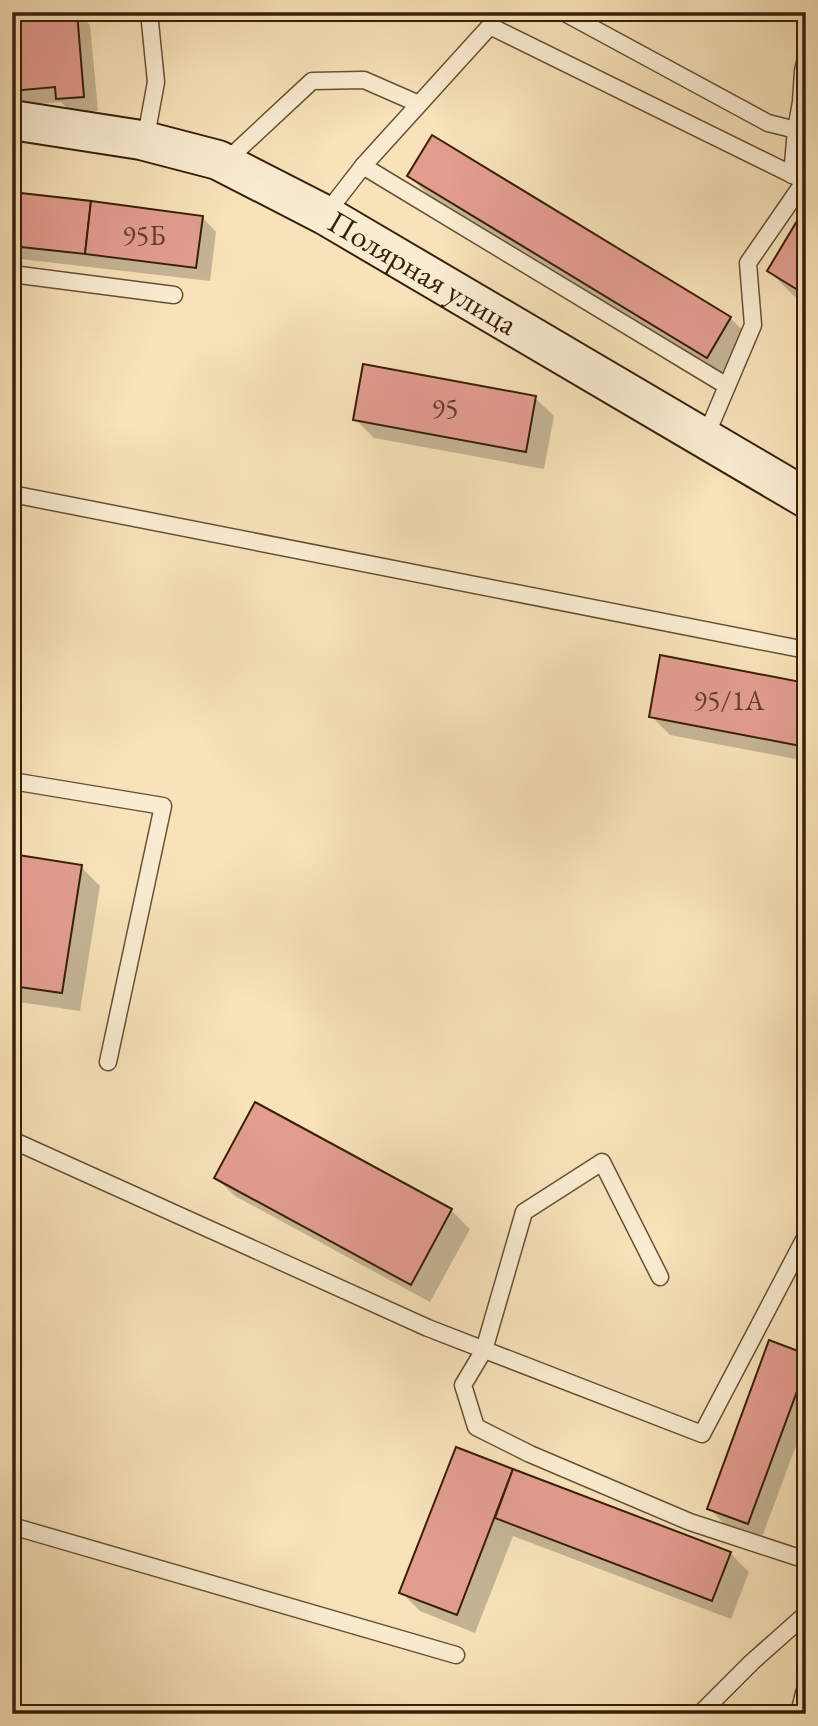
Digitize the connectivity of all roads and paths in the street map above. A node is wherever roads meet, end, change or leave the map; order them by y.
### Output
1 (149, 12) edge
2 (563, 12) edge
3 (806, 58) edge
4 (419, 104) junction
5 (12, 120) edge
6 (796, 130) junction
7 (145, 142) junction
8 (224, 163) junction
9 (363, 166) junction
10 (801, 178) edge
11 (325, 215) junction
12 (12, 274) edge
13 (174, 295) dead end
14 (727, 386) junction
15 (705, 438) junction
16 (12, 494) edge
17 (806, 498) edge
18 (806, 650) edge
19 (12, 780) edge
20 (108, 1062) dead end
21 (12, 1139) edge
22 (806, 1236) edge
23 (660, 1277) dead end
24 (484, 1350) junction
25 (12, 1526) edge
26 (806, 1560) edge
27 (806, 1614) edge
28 (456, 1655) dead end
29 (806, 1693) edge
30 (700, 1714) edge
31 (799, 1714) edge

1 - 7 lane
2 - 6 lane
3 - 6 lane
4 - 8 lane
4 - 9 lane
4 - 10 lane
5 - 7 main road, Полярная улица
6 - 10 lane
7 - 8 main road, Полярная улица
8 - 11 main road, Полярная улица
9 - 11 lane
9 - 14 lane
10 - 14 lane
11 - 15 main road, Полярная улица
12 - 13 lane
14 - 15 lane
15 - 17 main road, Полярная улица
16 - 18 lane
19 - 20 lane
21 - 24 lane
22 - 24 lane
23 - 24 lane
24 - 26 lane
25 - 28 lane
27 - 30 lane
29 - 31 lane

